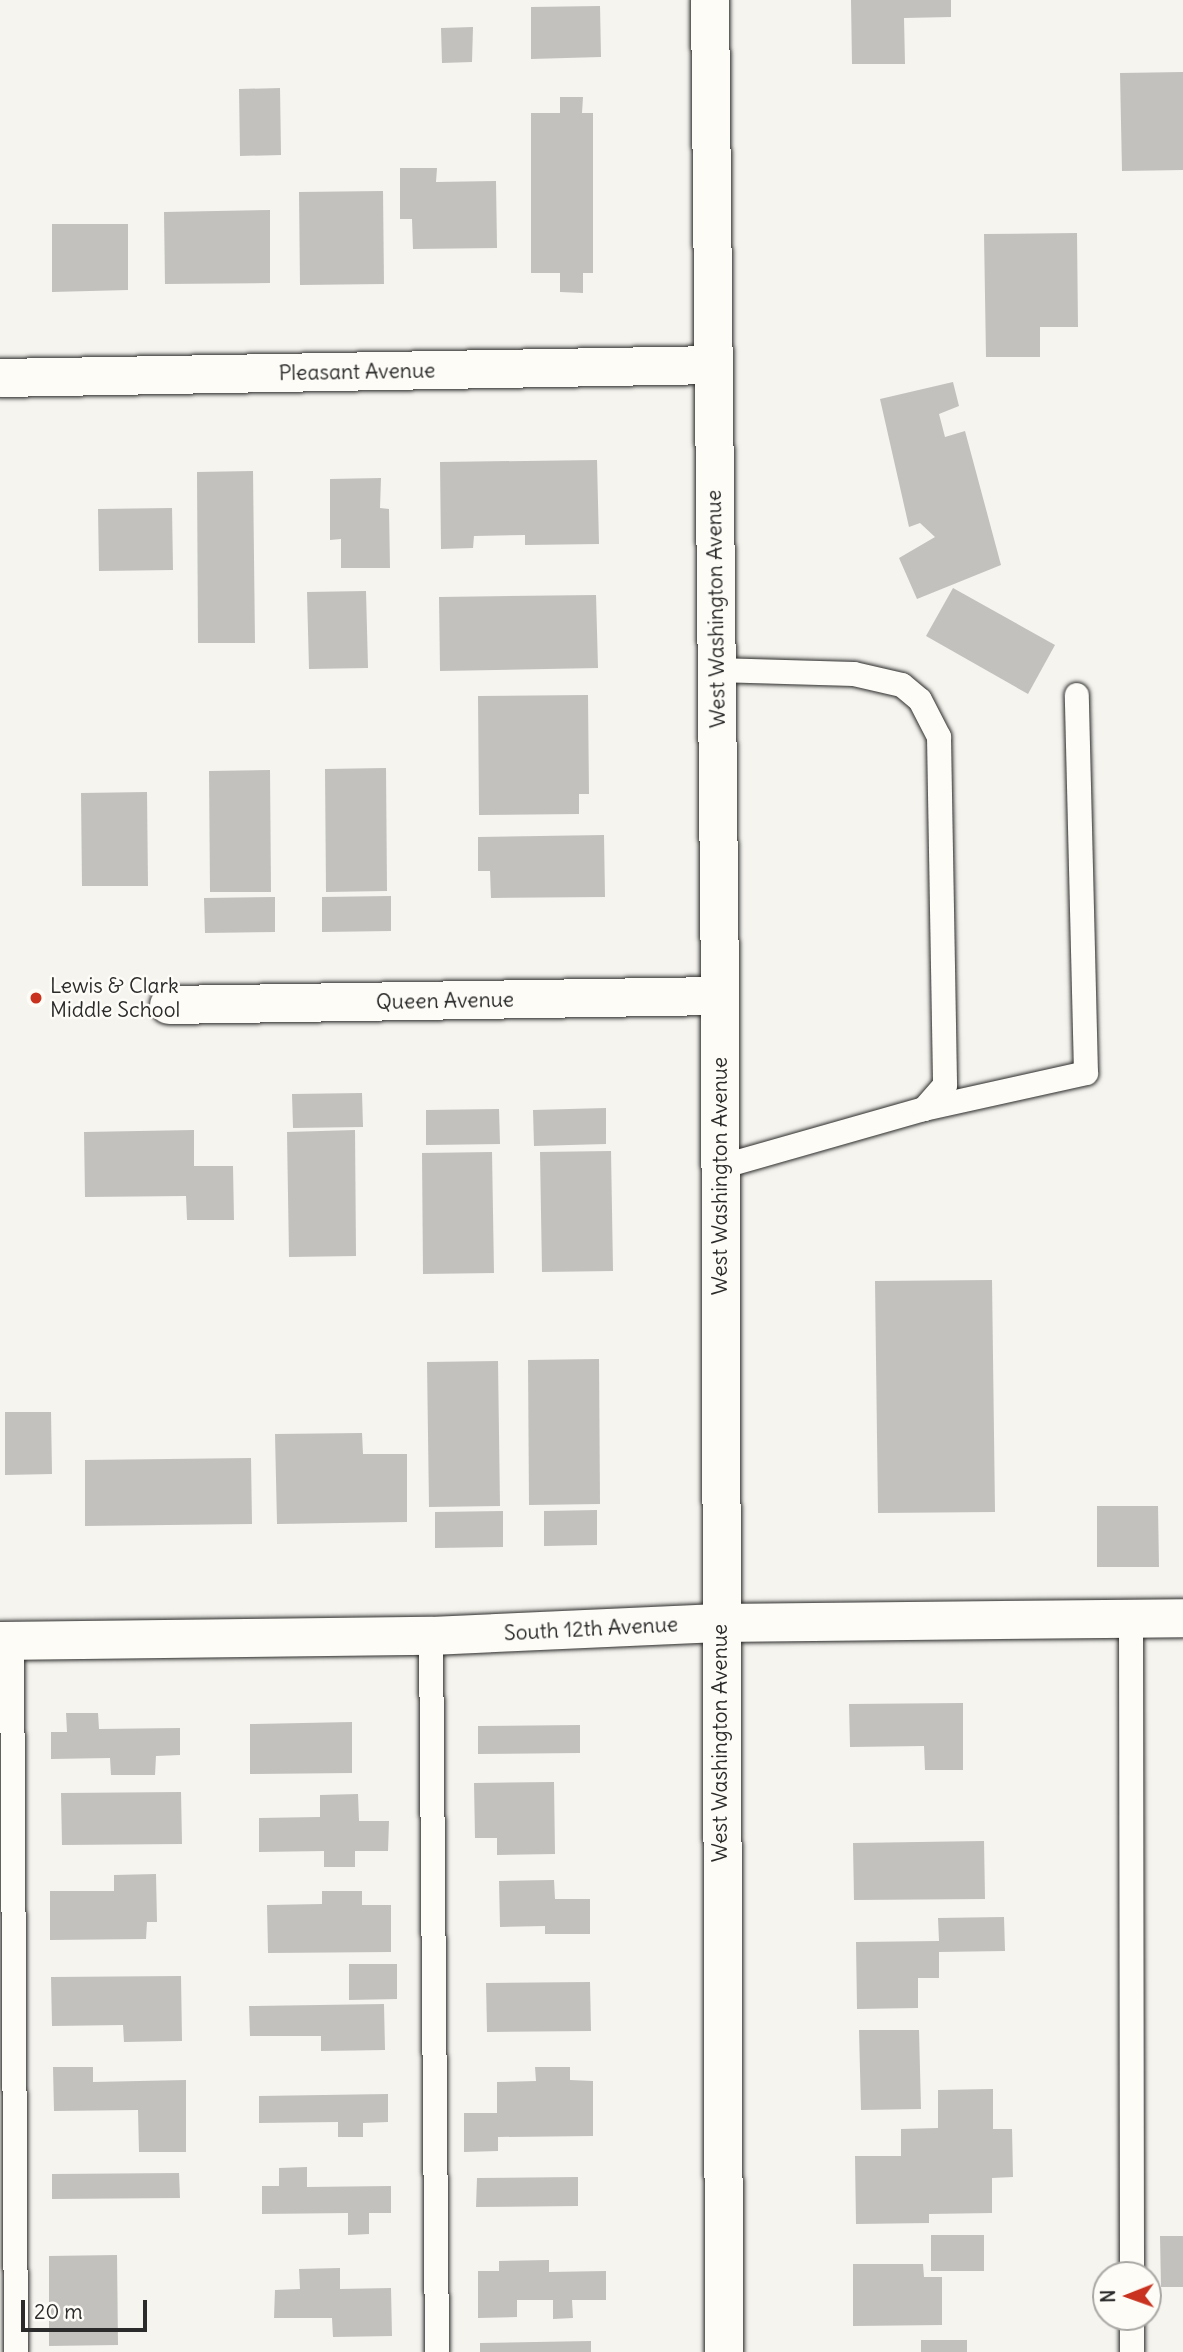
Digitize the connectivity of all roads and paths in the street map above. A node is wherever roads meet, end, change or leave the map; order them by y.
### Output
1 (710, 0) edge
2 (713, 365) junction
3 (0, 378) edge
4 (716, 670) junction
5 (1077, 695) dead end
6 (720, 996) junction
7 (169, 1005) dead end
8 (924, 1110) junction
9 (720, 1167) junction
10 (1131, 1619) junction
11 (1183, 1619) edge
12 (719, 1623) junction
13 (431, 1636) junction
14 (6, 1641) edge
15 (1132, 2261) edge
16 (1132, 2331) edge
17 (16, 2352) edge
18 (437, 2352) edge
19 (724, 2352) edge
20 (1132, 2352) edge

1 - 2 street, West Washington Avenue
2 - 3 street, Pleasant Avenue
2 - 4 street, West Washington Avenue
4 - 6 street, West Washington Avenue
4 - 8 lane
5 - 8 lane
6 - 7 street, Queen Avenue
6 - 9 street, West Washington Avenue
8 - 9 lane
9 - 12 street, West Washington Avenue
10 - 11 street, South 12th Avenue
10 - 12 street, South 12th Avenue
10 - 15 lane
12 - 13 street, South 12th Avenue
12 - 19 street, West Washington Avenue
13 - 14 street, South 12th Avenue
13 - 18 lane
14 - 17 lane
16 - 20 lane

